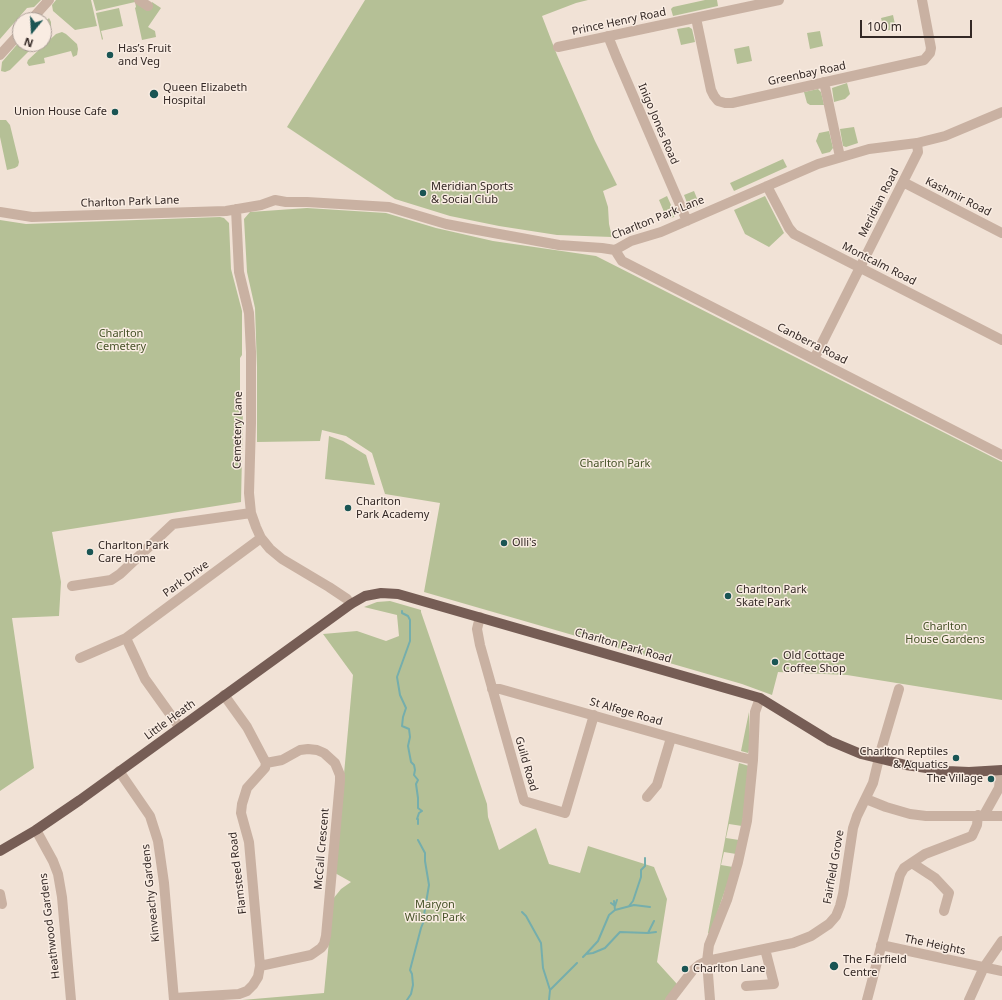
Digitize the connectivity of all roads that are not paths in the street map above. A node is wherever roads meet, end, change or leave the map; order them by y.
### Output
1 (49, 0) edge
2 (139, 0) edge
3 (779, 0) edge
4 (922, 0) edge
5 (148, 6) dead end
6 (38, 12) edge
7 (696, 18) junction
8 (608, 36) junction
9 (12, 42) edge
10 (558, 47) dead end
11 (0, 55) edge
12 (824, 82) junction
13 (1002, 112) edge
14 (917, 143) junction
15 (840, 157) junction
16 (903, 182) junction
17 (767, 186) junction
18 (236, 209) junction
19 (0, 212) edge
20 (687, 221) junction
21 (1002, 233) edge
22 (615, 250) junction
23 (860, 267) junction
24 (1002, 340) edge
25 (814, 359) junction
26 (1002, 455) edge
27 (251, 513) junction
28 (262, 538) junction
29 (72, 586) dead end
30 (350, 604) junction
31 (480, 618) junction
32 (126, 638) junction
33 (80, 658) dead end
34 (492, 689) junction
35 (899, 689) dead end
36 (224, 695) junction
37 (760, 698) junction
38 (594, 715) junction
39 (180, 728) junction
40 (671, 738) junction
41 (879, 759) junction
42 (753, 760) junction
43 (266, 763) junction
44 (119, 771) junction
45 (1001, 773) edge
46 (647, 797) dead end
47 (866, 799) junction
48 (981, 815) junction
49 (1002, 816) edge
50 (36, 830) junction
51 (0, 851) edge
52 (912, 863) junction
53 (944, 911) dead end
54 (1002, 941) edge
55 (881, 946) junction
56 (765, 949) junction
57 (707, 961) junction
58 (260, 966) junction
59 (984, 967) junction
60 (1002, 971) edge
61 (746, 986) dead end
62 (174, 999) edge
63 (70, 1000) edge
64 (670, 1000) edge
65 (710, 1000) edge
66 (867, 1000) edge
67 (969, 1000) edge

1 - 6 street
2 - 5 street
3 - 7 street, Prince Henry Road
4 - 12 street, Greenbay Road
7 - 8 street, Prince Henry Road
7 - 12 street, Greenbay Road
8 - 10 street, Prince Henry Road
8 - 20 street, Inigo Jones Road
9 - 11 street
12 - 15 street
13 - 14 street, Charlton Park Lane
14 - 15 street, Charlton Park Lane
14 - 16 street, Meridian Road
15 - 17 street, Charlton Park Lane
16 - 21 street, Kashmir Road
16 - 23 street, Meridian Road
17 - 20 street, Charlton Park Lane
17 - 23 street, Montcalm Road
18 - 19 street, Charlton Park Lane
18 - 22 street, Charlton Park Lane
18 - 27 street, Cemetery Lane
20 - 22 street, Charlton Park Lane
22 - 25 street, Canberra Road
23 - 24 street, Montcalm Road
23 - 25 street, Meridian Road
25 - 26 street, Canberra Road
27 - 28 street, Cemetery Lane
27 - 29 street
28 - 30 street, Cemetery Lane
28 - 32 street, Park Drive
30 - 31 main road, Charlton Park Road
30 - 36 main road, Little Heath
31 - 34 street, Guild Road
31 - 37 main road, Charlton Park Road
32 - 33 street, Park Drive
32 - 39 street
34 - 38 street, St Alfege Road
34 - 38 street, Guild Road
35 - 41 street, Fairfield Grove
36 - 39 main road, Little Heath
36 - 43 street
37 - 41 main road, Charlton Park Road
37 - 42 street
38 - 40 street, St Alfege Road
39 - 44 main road, Little Heath
40 - 42 street, St Alfege Road
40 - 46 street
41 - 45 main road
41 - 47 street, Fairfield Grove
42 - 57 street
43 - 58 street, Flamsteed Road
43 - 58 street, McCall Crescent
44 - 50 main road, Little Heath
44 - 62 street, Kinveachy Gardens
45 - 48 street
47 - 48 street
47 - 56 street, Fairfield Grove
48 - 49 street
48 - 52 street
50 - 51 main road, Little Heath
50 - 63 street, Heathwood Gardens
52 - 53 street
52 - 55 street
54 - 59 street
55 - 59 street, The Heights
55 - 66 street
56 - 57 street, Fairfield Grove
56 - 61 street
57 - 64 street
57 - 65 street
58 - 62 street, Flamsteed Road
59 - 60 street, The Heights
59 - 67 street

